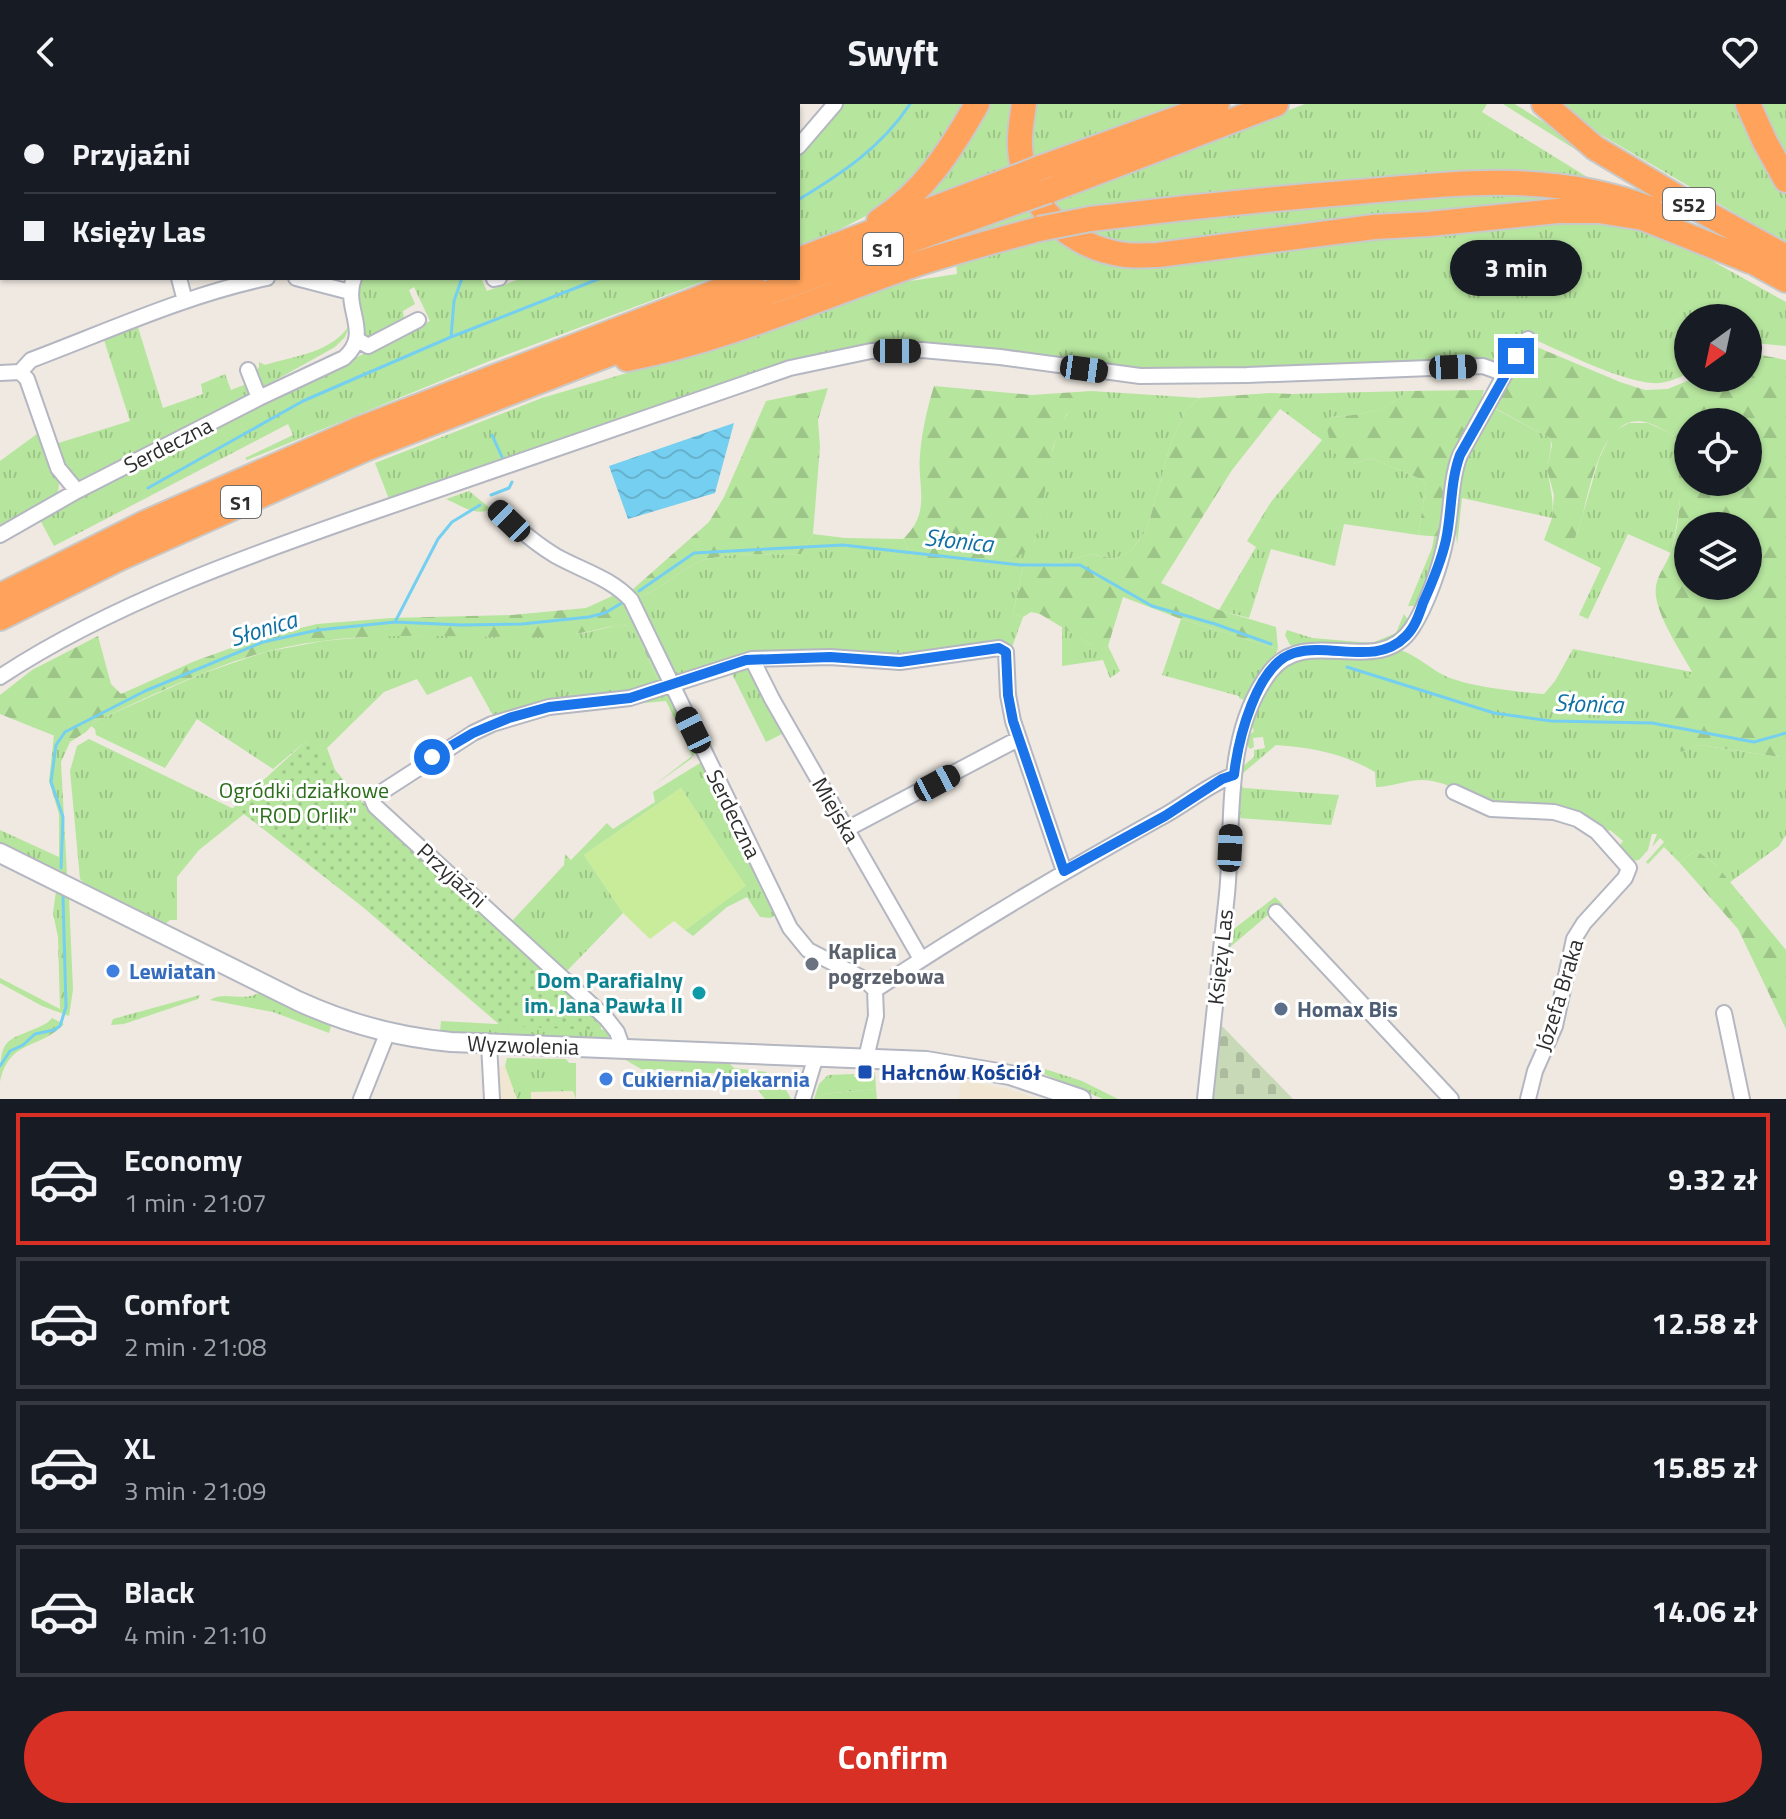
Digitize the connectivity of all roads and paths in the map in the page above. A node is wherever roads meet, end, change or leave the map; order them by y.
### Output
1 (835, 104) edge
2 (977, 104) edge
3 (1024, 104) edge
4 (1217, 104) edge
5 (1276, 104) edge
6 (1544, 104) edge
7 (1748, 104) edge
8 (800, 145) edge
9 (1044, 179) junction
10 (1786, 180) edge
11 (1012, 191) junction
12 (850, 240) junction
13 (1786, 257) edge
14 (800, 259) edge
15 (1750, 261) junction
16 (180, 280) edge
17 (257, 280) edge
18 (312, 280) edge
19 (747, 280) edge
20 (1786, 280) edge
21 (352, 285) edge
22 (185, 301) junction
23 (418, 320) dead end
24 (1528, 339) dead end
25 (358, 340) junction
26 (248, 370) dead end
27 (20, 372) junction
28 (562, 372) junction
29 (0, 373) edge
30 (1505, 374) junction
31 (259, 398) junction
32 (77, 491) junction
33 (498, 510) dead end
34 (0, 535) edge
35 (0, 596) edge
36 (0, 618) edge
37 (752, 659) junction
38 (0, 677) edge
39 (671, 685) junction
40 (1018, 739) junction
41 (1234, 775) junction
42 (1454, 792) dead end
43 (847, 829) junction
44 (0, 853) edge
45 (1064, 871) junction
46 (1276, 912) dead end
47 (921, 959) junction
48 (875, 990) junction
49 (1724, 1013) dead end
50 (387, 1034) junction
51 (489, 1044) junction
52 (623, 1049) junction
53 (816, 1056) junction
54 (866, 1058) junction
55 (361, 1099) edge
56 (492, 1099) edge
57 (803, 1099) edge
58 (1081, 1099) edge
59 (1205, 1099) edge
60 (1451, 1099) edge
61 (1528, 1099) edge
62 (1742, 1099) edge

1 - 8 street
2 - 12 highway
3 - 15 highway
4 - 9 highway, S1
5 - 9 highway, S1
6 - 13 highway, S52
7 - 10 highway
9 - 11 highway, S1, bridge
11 - 12 highway, S1
11 - 28 highway, S1
12 - 14 highway, S1
15 - 20 highway, S52
15 - 28 highway, S52, bridge
16 - 22 street
17 - 22 street
18 - 21 street
19 - 35 highway, S1
21 - 25 street
22 - 27 street
23 - 25 street
24 - 30 street, Księży Las
25 - 31 street, Serdeczna
26 - 31 street
27 - 29 street
27 - 32 street
28 - 36 highway, S1
30 - 38 street
30 - 41 street, Księży Las
31 - 32 street, Serdeczna
32 - 34 street, Serdeczna
33 - 39 street, Serdeczna
37 - 39 street
37 - 40 street
37 - 43 street, Miejska
39 - 48 street, Serdeczna
39 - 52 street, Przyjaźni
40 - 43 street
40 - 45 street
41 - 45 street
41 - 59 street, Księży Las
42 - 61 street, Józefa Braka
43 - 47 street, Miejska
44 - 50 street, Wyzwolenia
45 - 47 street
46 - 60 street
47 - 48 street
48 - 54 street
49 - 62 street
50 - 51 street, Wyzwolenia
50 - 55 street
51 - 52 street, Wyzwolenia
51 - 56 street
52 - 53 street, Wyzwolenia
53 - 54 street, Wyzwolenia
53 - 57 street
54 - 58 street, Wyzwolenia

